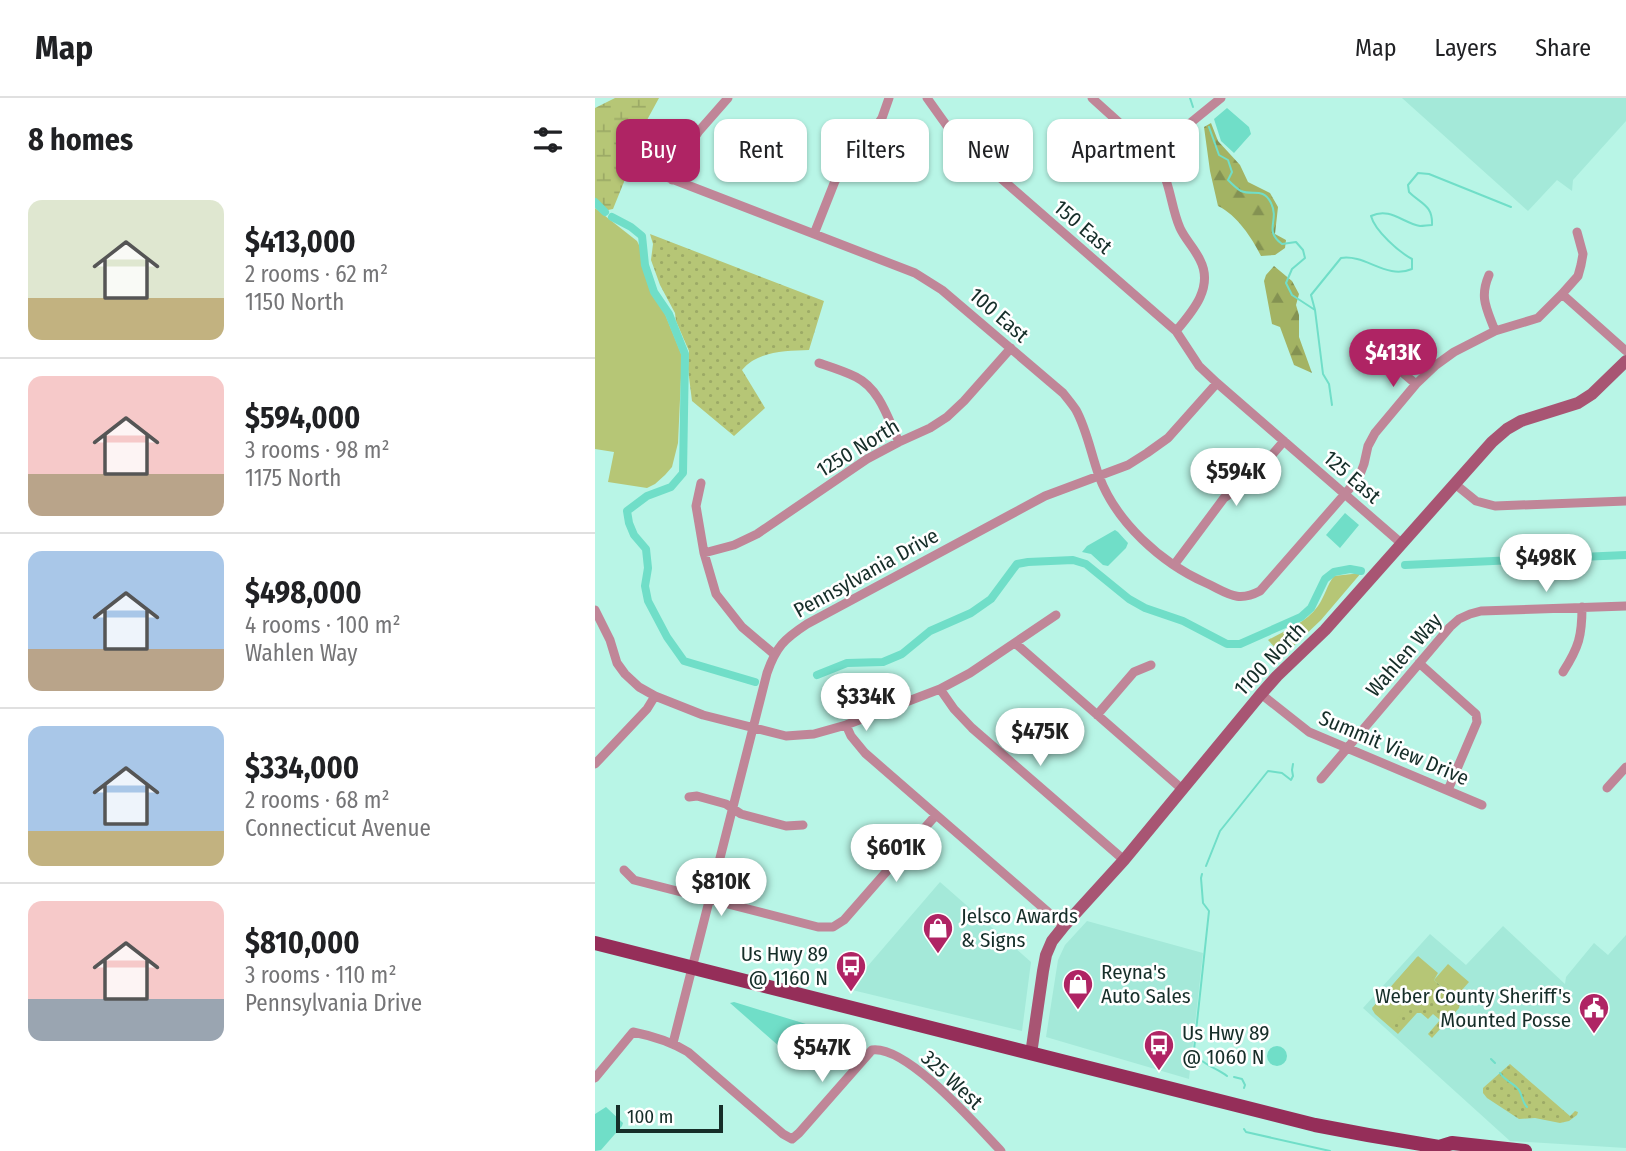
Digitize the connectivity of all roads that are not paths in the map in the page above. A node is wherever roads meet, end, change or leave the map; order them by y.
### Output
1 (728, 98) edge
2 (889, 98) edge
3 (927, 98) edge
4 (1092, 98) edge
5 (1221, 98) edge
6 (1114, 119) edge
7 (1195, 119) edge
8 (700, 132) edge
9 (677, 182) edge
10 (1167, 182) edge
11 (1577, 232) dead end
12 (814, 234) junction
13 (1489, 275) dead end
14 (1562, 294) junction
15 (1176, 331) junction
16 (1495, 331) junction
17 (1387, 336) dead end
18 (1011, 348) junction
19 (1626, 351) edge
20 (1626, 360) edge
21 (819, 363) dead end
22 (1217, 383) junction
23 (1416, 384) junction
24 (1284, 441) junction
25 (899, 442) junction
26 (1099, 476) junction
27 (701, 483) dead end
28 (1455, 484) junction
29 (1345, 494) junction
30 (1626, 501) edge
31 (1401, 543) junction
32 (704, 553) junction
33 (1174, 565) junction
34 (1626, 606) edge
35 (1583, 607) junction
36 (595, 610) edge
37 (1056, 615) dead end
38 (1015, 643) junction
39 (774, 654) junction
40 (1419, 663) junction
41 (1151, 665) dead end
42 (1563, 672) dead end
43 (940, 689) junction
44 (1261, 694) junction
45 (655, 696) junction
46 (1097, 715) junction
47 (846, 725) junction
48 (753, 729) junction
49 (1346, 749) junction
50 (595, 764) edge
51 (1626, 767) edge
52 (1321, 779) dead end
53 (1607, 788) dead end
54 (1182, 789) junction
55 (1448, 790) junction
56 (689, 797) dead end
57 (1482, 805) dead end
58 (733, 809) junction
59 (936, 815) junction
60 (803, 825) dead end
61 (1124, 860) junction
62 (624, 870) dead end
63 (710, 900) junction
64 (1064, 926) junction
65 (595, 943) edge
66 (693, 968) junction
67 (673, 1043) junction
68 (1031, 1054) junction
69 (595, 1078) edge
70 (1442, 1149) edge
71 (1001, 1151) edge
72 (1525, 1151) edge

1 - 8 street
2 - 12 street
3 - 15 street, 150 East
4 - 6 street
5 - 7 street
9 - 12 street, 100 East
10 - 15 street
11 - 14 street
12 - 18 street, 100 East
13 - 16 street
14 - 16 street
14 - 19 street
15 - 22 street, 150 East
16 - 23 street
17 - 23 street
18 - 25 street, 1250 North
18 - 26 street, 100 East
20 - 28 street, 1100 North
21 - 25 street
22 - 24 street, 125 East
22 - 26 street, Pennsylvania Drive
23 - 29 street
24 - 29 street, 125 East
24 - 33 street
25 - 32 street, 1250 North
26 - 33 street, 100 East
26 - 39 street, Pennsylvania Drive
27 - 32 street
28 - 30 street
28 - 31 street, 1100 North
29 - 31 street, 125 East
29 - 33 street, 100 East
31 - 44 street, 1100 North
32 - 39 street
34 - 35 street, Wahlen Way
35 - 40 street, Wahlen Way
35 - 42 street
36 - 45 street
37 - 38 street
38 - 43 street
38 - 46 street
39 - 48 street, Pennsylvania Drive
40 - 49 street, Wahlen Way
40 - 55 street
41 - 46 street
43 - 47 street
43 - 61 street
44 - 49 street, Summit View Drive
44 - 54 street, 1100 North
45 - 48 street
45 - 50 street
46 - 54 street
47 - 48 street
47 - 59 street
48 - 58 street, Pennsylvania Drive
49 - 52 street, Wahlen Way
49 - 55 street, Summit View Drive
51 - 53 street
54 - 61 street, 1100 North
55 - 57 street, Summit View Drive
56 - 58 street
58 - 60 street
58 - 63 street, Pennsylvania Drive
59 - 63 street
59 - 64 street
61 - 64 street, 1100 North
62 - 63 street
63 - 66 street, Pennsylvania Drive
64 - 68 street, 1100 North
65 - 66 main road
66 - 67 street, Pennsylvania Drive
66 - 68 main road
67 - 69 street
67 - 71 street, 325 West
68 - 70 main road
70 - 72 main road

